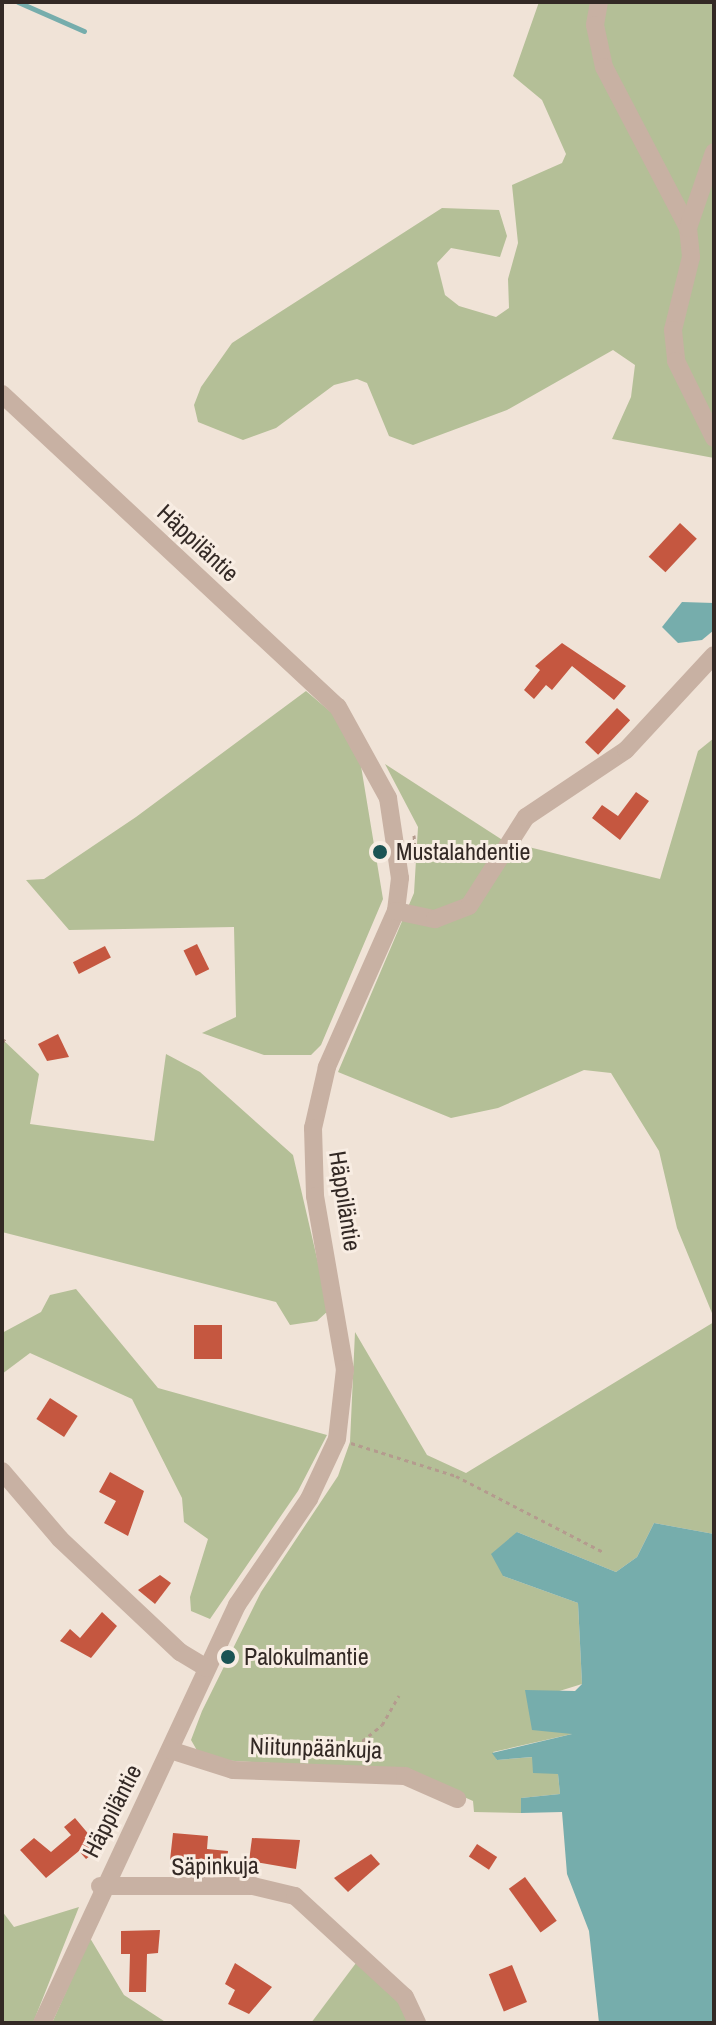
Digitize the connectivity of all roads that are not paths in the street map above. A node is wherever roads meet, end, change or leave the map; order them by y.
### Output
1 (599, 2) edge
2 (714, 152) edge
3 (688, 228) junction
4 (2, 394) edge
5 (17, 408) junction
6 (2, 420) edge
7 (714, 438) edge
8 (714, 655) edge
9 (396, 911) junction
10 (2, 1471) edge
11 (207, 1668) junction
12 (170, 1750) junction
13 (457, 1799) dead end
14 (100, 1886) junction
15 (42, 2023) edge
16 (417, 2023) edge

1 - 3 street
2 - 3 street
3 - 7 street
4 - 5 street, Häppiläntie
5 - 6 street
5 - 9 street, Häppiläntie
8 - 9 street
9 - 11 street, Häppiläntie
10 - 11 street
11 - 12 street, Häppiläntie
12 - 13 street, Niitunpäänkuja
12 - 14 street, Häppiläntie
14 - 15 street, Häppiläntie
14 - 16 street, Säpinkuja

